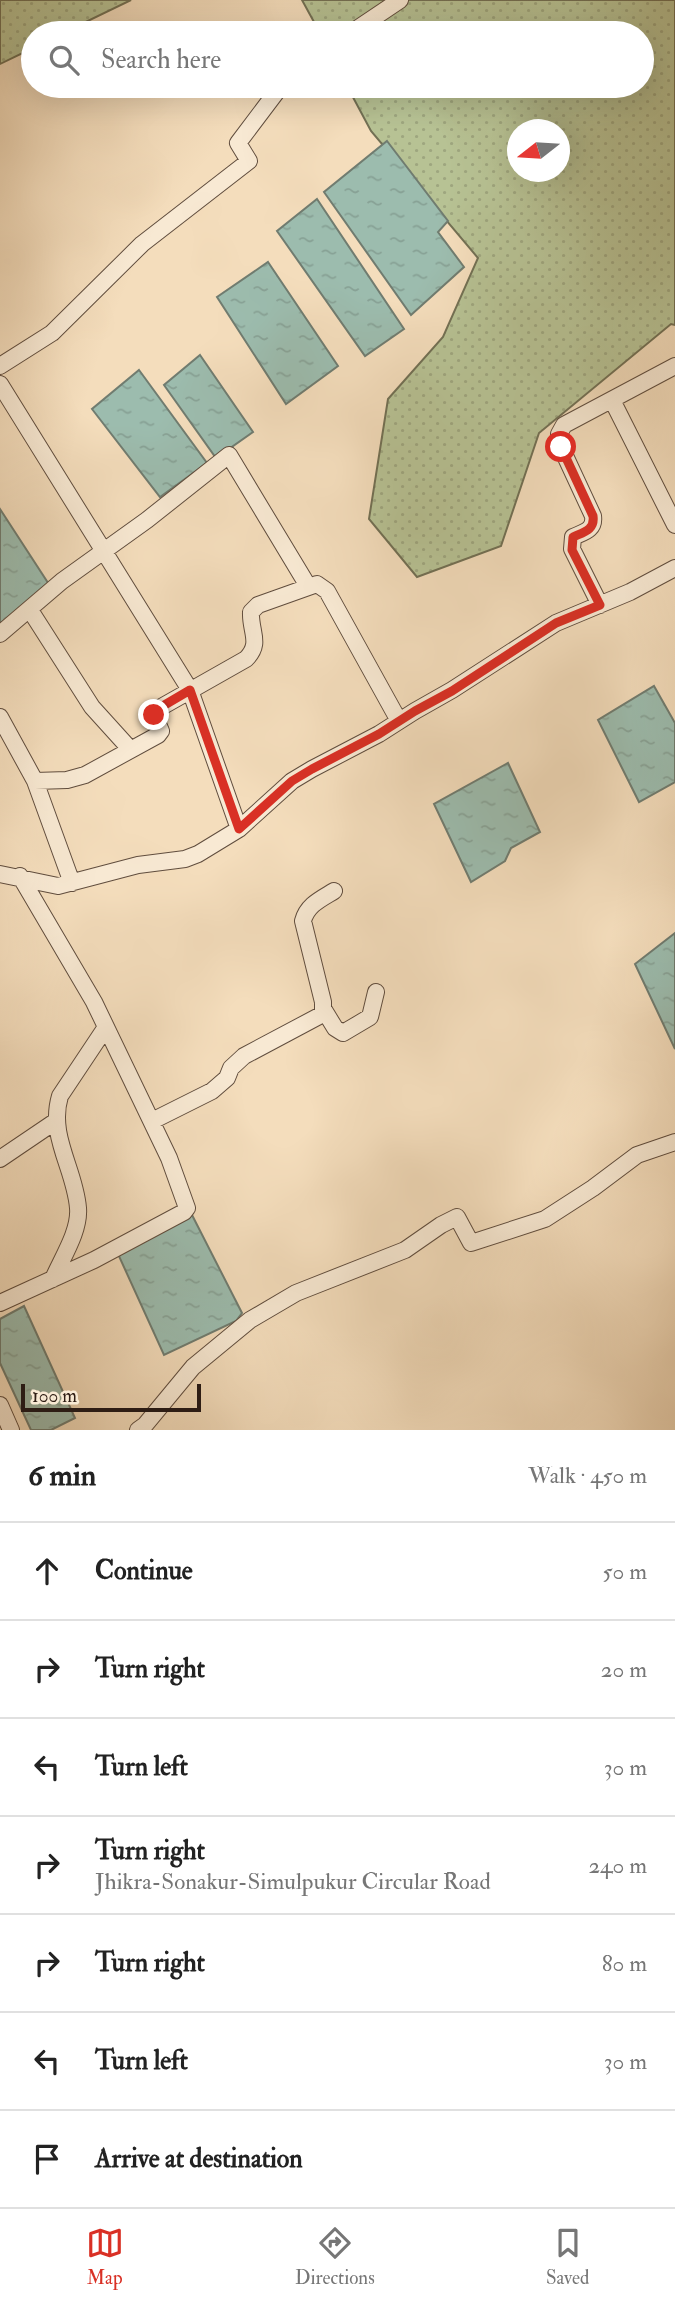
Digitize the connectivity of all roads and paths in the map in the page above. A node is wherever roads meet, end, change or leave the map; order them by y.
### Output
1 (400, 0) edge
2 (369, 21) edge
3 (272, 98) edge
4 (0, 366) edge
5 (675, 366) edge
6 (0, 384) edge
7 (612, 400) junction
8 (675, 525) edge
9 (105, 550) junction
10 (675, 568) edge
11 (309, 586) junction
12 (600, 605) junction
13 (30, 610) junction
14 (0, 634) edge
15 (190, 690) junction
16 (0, 717) edge
17 (399, 721) junction
18 (130, 749) junction
19 (36, 781) junction
20 (239, 829) junction
21 (0, 874) edge
22 (20, 876) junction
23 (72, 883) junction
24 (334, 891) dead end
25 (376, 992) dead end
26 (324, 1010) junction
27 (106, 1027) junction
28 (56, 1121) junction
29 (152, 1121) junction
30 (675, 1142) edge
31 (0, 1159) edge
32 (53, 1279) junction
33 (0, 1303) edge
34 (0, 1405) edge
35 (11, 1430) edge
36 (138, 1430) edge

1 - 2 street
3 - 4 street
5 - 7 street
6 - 9 street
7 - 8 street
7 - 12 street
9 - 11 street
9 - 13 street
9 - 15 street
10 - 12 street
11 - 15 street
11 - 17 street
12 - 17 street
13 - 14 street
13 - 18 street
15 - 18 street
15 - 20 street
16 - 19 street
17 - 20 street
18 - 19 street
19 - 23 street
20 - 23 street
21 - 22 street
22 - 23 street
22 - 27 street
24 - 26 street
25 - 26 street
26 - 29 street
27 - 28 street
27 - 29 street
28 - 31 street
28 - 32 street
29 - 32 street
30 - 36 street
32 - 33 street
34 - 35 street

